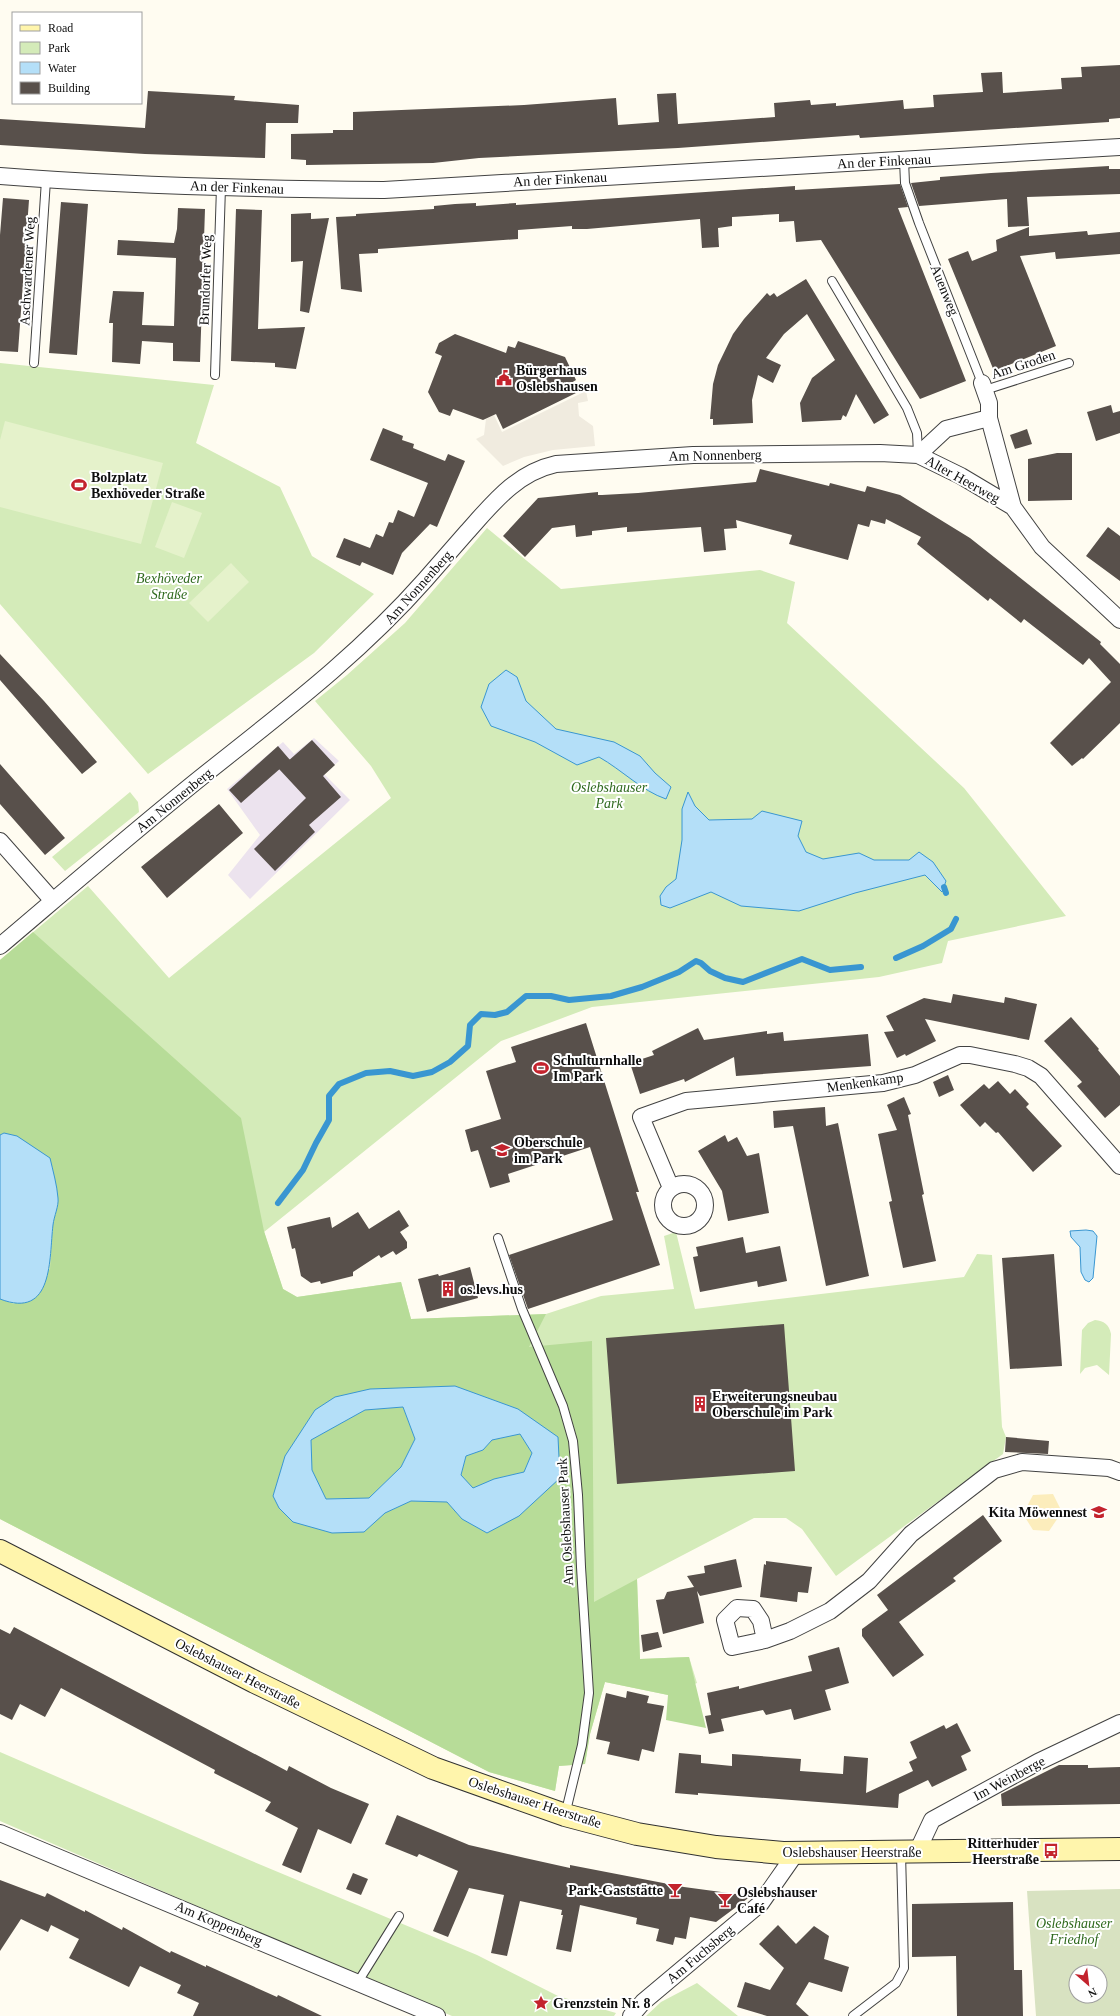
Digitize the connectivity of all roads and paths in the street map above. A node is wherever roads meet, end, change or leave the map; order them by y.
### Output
1 (1120, 147) edge
2 (904, 160) junction
3 (0, 176) edge
4 (46, 180) junction
5 (222, 187) junction
6 (832, 281) dead end
7 (34, 363) dead end
8 (1068, 363) dead end
9 (215, 375) dead end
10 (984, 387) junction
11 (989, 418) junction
12 (918, 455) junction
13 (1013, 507) junction
14 (1120, 620) edge
15 (0, 841) edge
16 (53, 901) junction
17 (0, 946) edge
18 (1120, 1166) edge
19 (671, 1188) dead end
20 (498, 1238) dead end
21 (1120, 1472) edge
22 (0, 1551) edge
23 (765, 1640) dead end
24 (1120, 1723) edge
25 (565, 1815) junction
26 (0, 1833) edge
27 (1120, 1849) edge
28 (909, 1852) junction
29 (796, 1853) junction
30 (399, 1916) dead end
31 (358, 1982) junction
32 (437, 2016) edge
33 (631, 2016) edge
34 (853, 2016) edge

1 - 2 street, An der Finkenau
2 - 5 street, An der Finkenau
2 - 10 lane, Auenweg
3 - 4 street, An der Finkenau
4 - 5 street, An der Finkenau
4 - 7 lane, Aschwardener Weg
5 - 9 lane, Brundorfer Weg
6 - 12 lane
8 - 10 lane, Am Groden
10 - 11 street, Auenweg
11 - 12 street, Alter Heerweg
11 - 13 street, Alter Heerweg
12 - 13 street, Alter Heerweg
12 - 16 street, Am Nonnenberg
13 - 14 street, Alter Heerweg
15 - 16 street
16 - 17 street, Am Nonnenberg
18 - 19 street, Menkenkamp
20 - 25 lane, Am Oslebshauser Park
21 - 23 street
22 - 25 main road, Oslebshauser Heerstraße
24 - 28 street, Im Weinberge
25 - 29 main road, Oslebshauser Heerstraße
26 - 31 street, Am Koppenberg
27 - 28 main road, Oslebshauser Heerstraße
28 - 29 main road, Oslebshauser Heerstraße
28 - 34 lane
29 - 33 street, Am Fuchsberg
30 - 31 lane
31 - 32 street, Am Koppenberg

